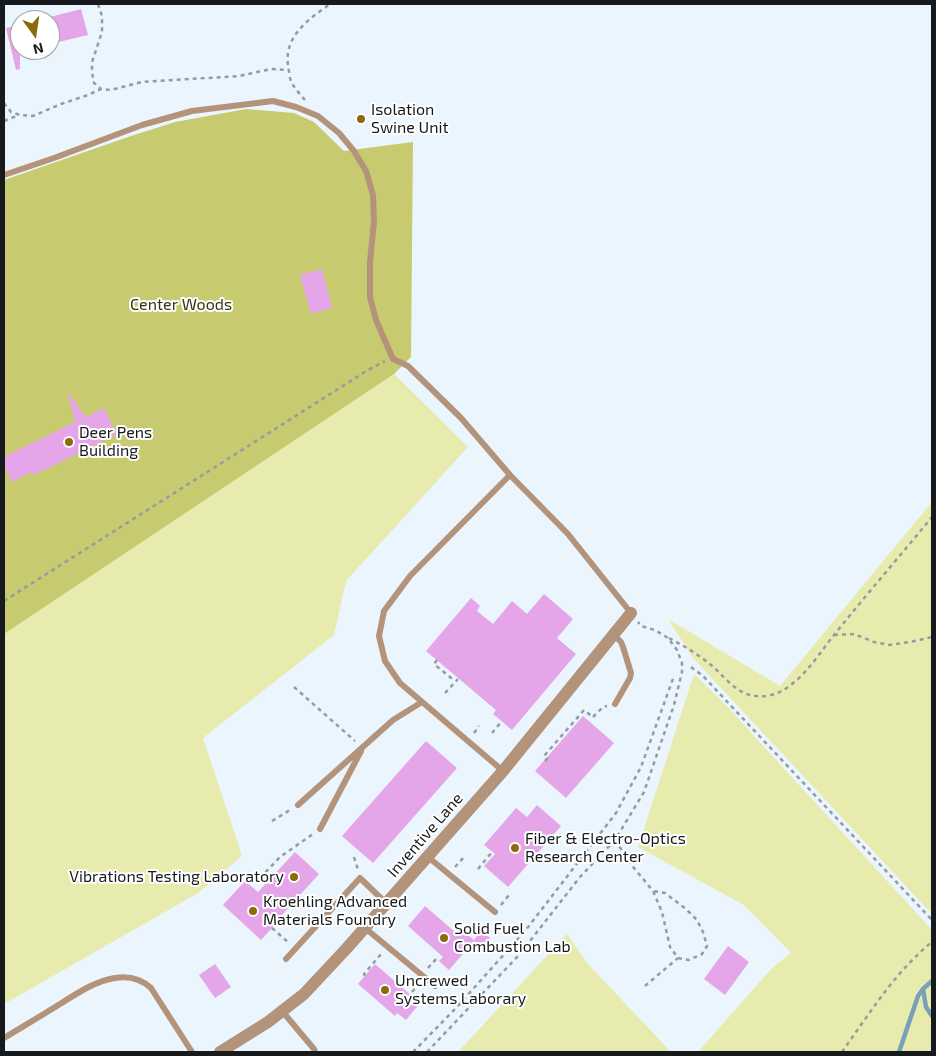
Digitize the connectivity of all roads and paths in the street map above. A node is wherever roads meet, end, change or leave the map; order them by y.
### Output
1 (98, 4) edge
2 (330, 4) edge
3 (289, 70) junction
4 (101, 89) junction
5 (4, 102) edge
6 (20, 115) junction
7 (318, 116) junction
8 (4, 121) edge
9 (4, 175) edge
10 (393, 358) junction
11 (510, 475) junction
12 (932, 517) edge
13 (4, 601) edge
14 (631, 613) junction
15 (613, 634) junction
16 (834, 636) junction
17 (932, 637) edge
18 (668, 638) junction
19 (437, 660) dead end
20 (442, 665) dead end
21 (691, 667) dead end
22 (440, 668) junction
23 (674, 676) dead end
24 (294, 687) dead end
25 (445, 693) dead end
26 (422, 702) junction
27 (615, 704) dead end
28 (603, 707) dead end
29 (502, 721) dead end
30 (492, 733) dead end
31 (362, 748) junction
32 (545, 761) dead end
33 (503, 770) junction
34 (298, 806) joint
35 (272, 821) dead end
36 (320, 829) joint
37 (614, 840) junction
38 (492, 852) dead end
39 (428, 857) junction
40 (464, 857) dead end
41 (478, 869) dead end
42 (449, 874) junction
43 (260, 878) dead end
44 (653, 891) junction
45 (387, 904) junction
46 (495, 912) dead end
47 (932, 920) edge
48 (272, 928) dead end
49 (365, 928) junction
50 (284, 938) dead end
51 (932, 942) edge
52 (382, 952) dead end
53 (437, 958) dead end
54 (678, 958) junction
55 (286, 959) dead end
56 (422, 975) junction
57 (365, 976) dead end
58 (435, 986) dead end
59 (645, 986) dead end
60 (282, 1011) junction
61 (4, 1038) edge
62 (192, 1052) edge
63 (220, 1052) edge
64 (315, 1052) edge
65 (413, 1052) edge
66 (427, 1052) edge
67 (842, 1052) edge

1 - 4 path
2 - 3 path
3 - 4 path
3 - 7 path
4 - 6 path
5 - 6 path
6 - 8 path
7 - 9 lane
7 - 10 lane
10 - 11 lane
10 - 13 path
11 - 14 lane
11 - 26 lane
12 - 16 path
14 - 15 street, Inventive Lane
14 - 18 path
15 - 27 lane
15 - 33 street, Inventive Lane
16 - 17 path
16 - 18 path
18 - 37 path
19 - 22 path
20 - 22 path
21 - 47 path
22 - 25 path
23 - 65 path
24 - 31 path
26 - 31 lane
26 - 33 lane
28 - 32 path
29 - 30 path
31 - 34 lane
31 - 36 lane
33 - 39 street, Inventive Lane
34 - 35 path
36 - 43 path
37 - 44 path
37 - 66 path
38 - 41 path
39 - 42 lane
39 - 45 street, Inventive Lane
40 - 42 path
42 - 46 lane
44 - 54 path
44 - 54 path
45 - 49 street, Inventive Lane
45 - 55 lane
48 - 50 path
49 - 56 lane
49 - 60 street, Inventive Lane
51 - 67 path
52 - 57 path
53 - 56 path
54 - 59 path
56 - 58 lane
60 - 63 street, Inventive Lane
60 - 64 lane
61 - 62 lane

